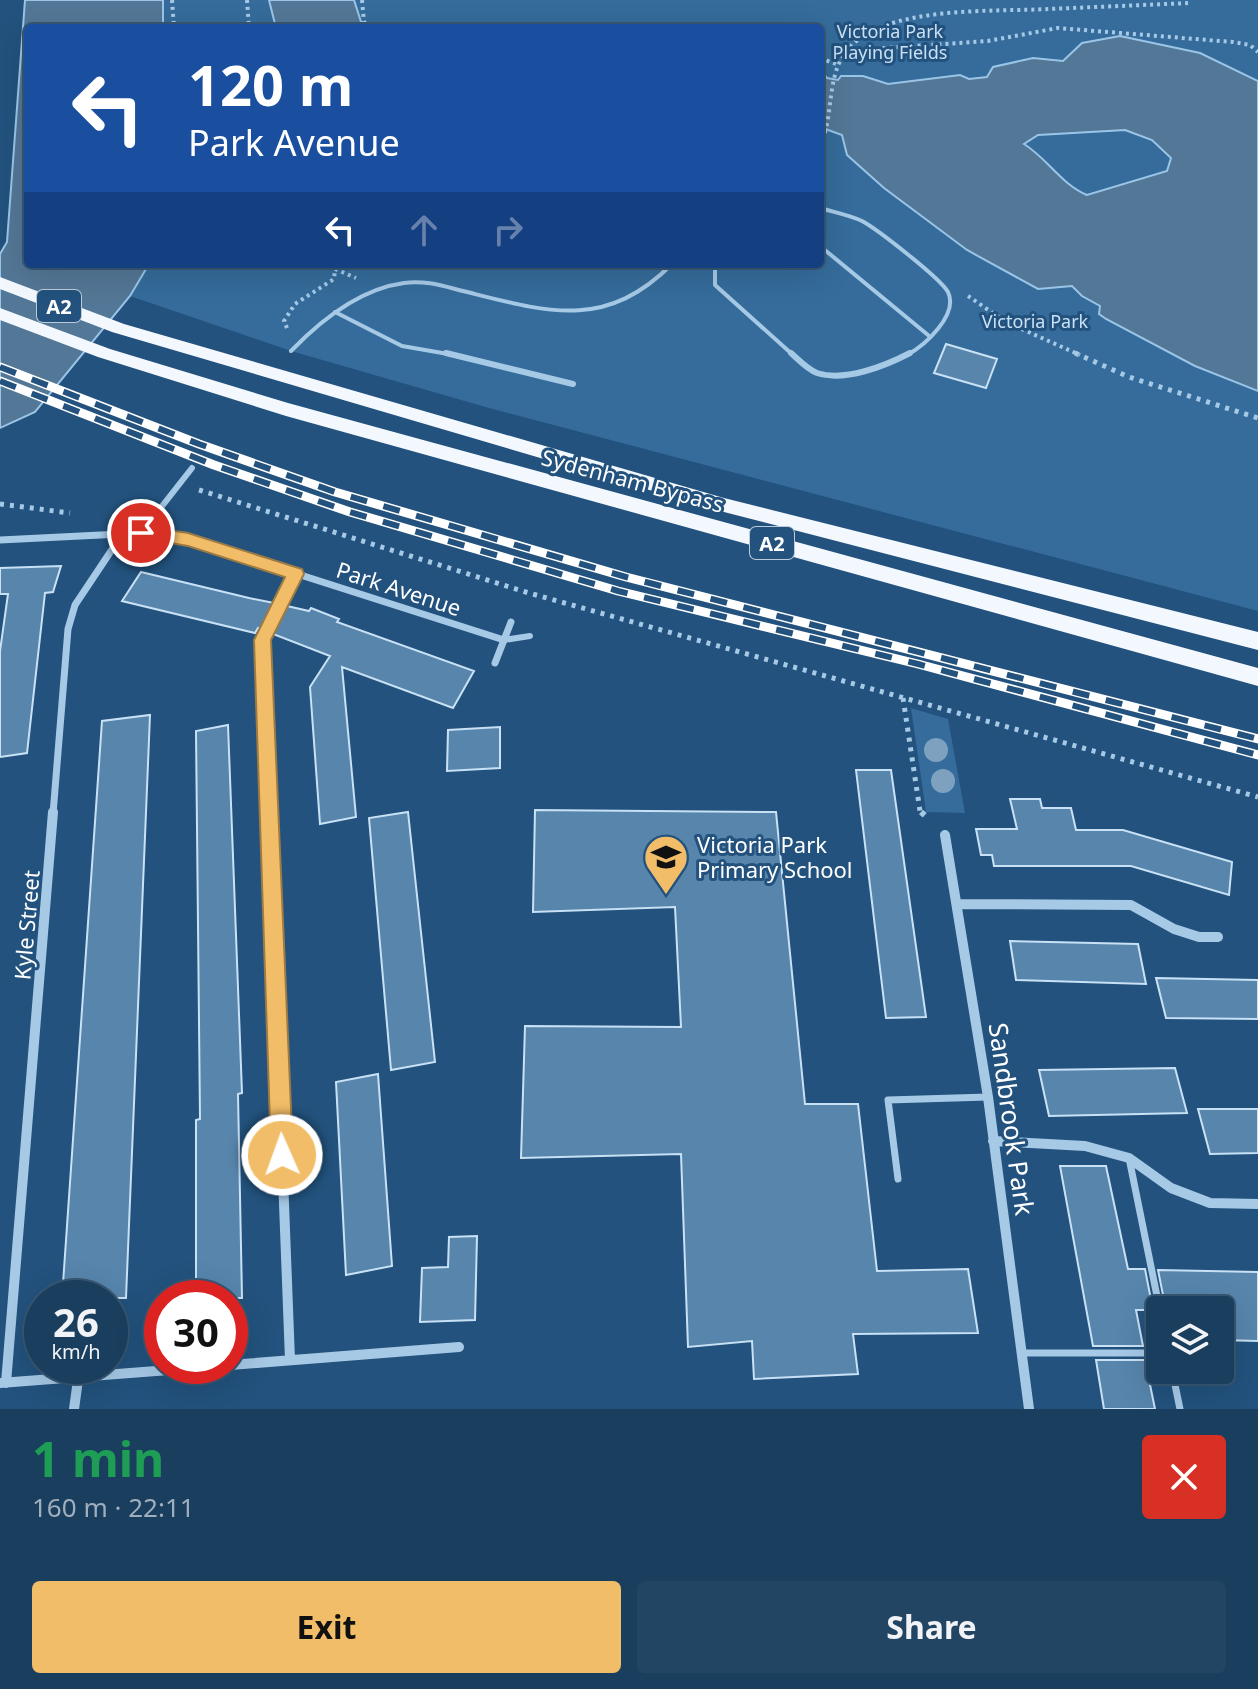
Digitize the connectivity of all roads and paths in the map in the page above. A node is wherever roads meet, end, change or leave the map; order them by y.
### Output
1 (172, 0) edge
2 (247, 0) edge
3 (362, 0) edge
4 (1190, 3) dead end
5 (174, 24) edge
6 (249, 24) edge
7 (368, 24) edge
8 (1258, 52) edge
9 (841, 58) junction
10 (824, 60) edge
11 (836, 64) junction
12 (824, 139) edge
13 (824, 209) edge
14 (824, 249) edge
15 (334, 268) edge
16 (668, 268) edge
17 (715, 268) edge
18 (0, 283) edge
19 (963, 291) dead end
20 (335, 312) junction
21 (0, 314) edge
22 (928, 335) junction
23 (302, 339) junction
24 (291, 351) dead end
25 (573, 384) dead end
26 (1258, 418) edge
27 (192, 468) dead end
28 (178, 484) junction
29 (0, 504) edge
30 (78, 513) dead end
31 (123, 533) junction
32 (141, 533) junction
33 (0, 540) edge
34 (296, 574) junction
35 (511, 622) dead end
36 (530, 636) dead end
37 (504, 640) junction
38 (1258, 641) edge
39 (495, 663) dead end
40 (1258, 677) edge
41 (903, 698) junction
42 (1258, 797) edge
43 (945, 835) joint
44 (957, 904) junction
45 (1218, 937) dead end
46 (988, 1097) junction
47 (993, 1141) junction
48 (1129, 1158) junction
49 (898, 1179) dead end
50 (1258, 1204) edge
51 (1157, 1296) edge
52 (459, 1347) dead end
53 (1022, 1353) junction
54 (1146, 1353) edge
55 (290, 1360) junction
56 (248, 1364) edge
57 (24, 1382) edge
58 (3, 1383) edge
59 (77, 1384) edge
60 (1175, 1384) edge
61 (74, 1409) edge
62 (1029, 1409) edge
63 (1180, 1409) edge

1 - 5 path
2 - 6 path
3 - 7 path
4 - 9 path
8 - 9 path
9 - 11 path
10 - 11 path
11 - 12 path
13 - 22 lane
14 - 22 lane
15 - 23 path
16 - 20 lane
17 - 22 lane
18 - 38 highway, Sydenham Bypass / A2
19 - 26 path
20 - 23 lane
20 - 25 lane
21 - 40 highway, Sydenham Bypass / A2
23 - 24 lane
27 - 28 lane
28 - 32 lane
28 - 41 path
29 - 30 path
31 - 32 street, Park Avenue
31 - 33 street, Park Avenue
31 - 58 street, Kyle Street
32 - 34 street, Park Avenue
34 - 37 street, Park Avenue
34 - 55 street
35 - 37 street
36 - 37 lane
37 - 39 street
41 - 42 path
41 - 43 path
43 - 44 street, Sandbrook Park
44 - 45 street
44 - 46 street, Sandbrook Park
46 - 47 street, Sandbrook Park
46 - 49 lane
47 - 48 street
47 - 53 street, Sandbrook Park
48 - 50 street
48 - 51 lane
52 - 55 street
53 - 54 lane
53 - 62 street, Sandbrook Park
55 - 56 street
57 - 58 street
59 - 61 street
60 - 63 lane

